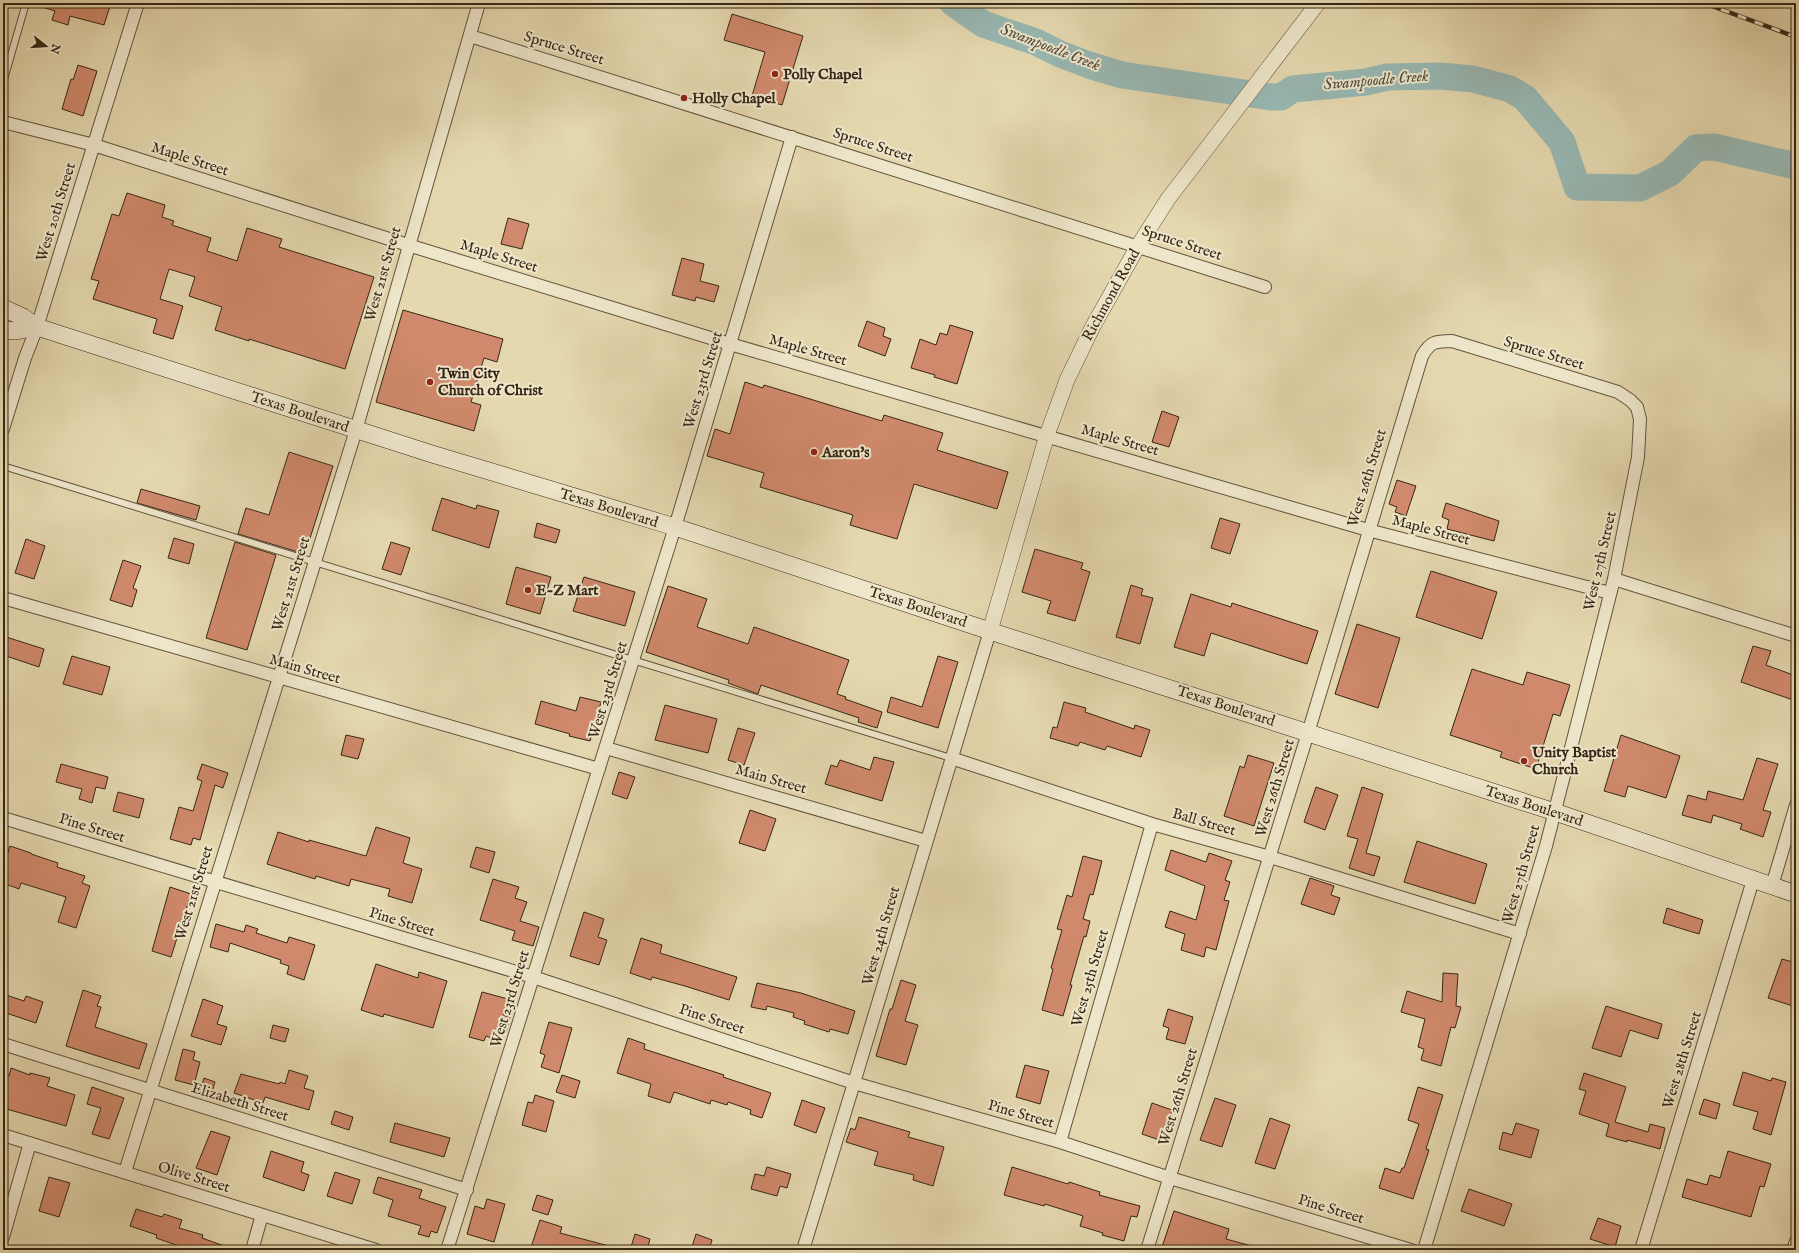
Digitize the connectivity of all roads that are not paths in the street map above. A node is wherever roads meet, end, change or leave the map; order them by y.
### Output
1 (26, 3) edge
2 (138, 3) edge
3 (479, 3) edge
4 (1318, 3) edge
5 (470, 36) junction
6 (3, 83) edge
7 (3, 122) edge
8 (792, 137) junction
9 (94, 145) junction
10 (408, 245) junction
11 (1138, 246) junction
12 (1265, 287) dead end
13 (3, 308) edge
14 (37, 327) junction
15 (3, 330) edge
16 (1437, 341) joint
17 (730, 344) junction
18 (1637, 407) joint
19 (3, 429) edge
20 (356, 430) junction
21 (1047, 435) junction
22 (3, 466) edge
23 (675, 528) junction
24 (1368, 530) junction
25 (315, 562) junction
26 (1614, 580) junction
27 (1610, 593) junction
28 (3, 598) edge
29 (990, 631) junction
30 (1796, 636) edge
31 (634, 661) junction
32 (279, 678) junction
33 (1308, 733) junction
34 (606, 748) junction
35 (951, 758) junction
36 (599, 769) junction
37 (1796, 805) edge
38 (1555, 812) junction
39 (3, 818) edge
40 (1152, 824) junction
41 (926, 841) junction
42 (1270, 857) junction
43 (1753, 880) junction
44 (214, 882) junction
45 (1772, 886) junction
46 (1796, 894) edge
47 (1520, 934) junction
48 (533, 977) junction
49 (3, 1044) edge
50 (854, 1083) junction
51 (150, 1090) junction
52 (3, 1135) edge
53 (1060, 1142) junction
54 (30, 1143) junction
55 (125, 1172) junction
56 (1170, 1178) junction
57 (467, 1190) junction
58 (262, 1215) junction
59 (3, 1236) edge
60 (1796, 1241) edge
61 (252, 1250) edge
62 (376, 1250) edge
63 (447, 1250) edge
64 (803, 1250) edge
65 (1147, 1250) edge
66 (1411, 1250) edge
67 (1424, 1250) edge
68 (1641, 1250) edge
69 (1793, 1250) edge

1 - 6 lane
2 - 9 street, West 20th Street
3 - 5 street, West 21st Street
4 - 11 street, Richmond Road
5 - 8 street, Spruce Street
5 - 10 street, West 21st Street
7 - 9 street, Maple Street
8 - 11 street, Spruce Street
8 - 17 street, West 23rd Street
9 - 10 street, Maple Street
9 - 14 street, West 20th Street
10 - 17 street, Maple Street
10 - 20 street, West 21st Street
11 - 12 street, Spruce Street
11 - 21 street, Richmond Road
13 - 14 main road, Texas Boulevard
14 - 15 main road, Texas Boulevard
14 - 19 street, West 20th Street
14 - 20 main road, Texas Boulevard
16 - 18 street, Spruce Street
16 - 24 street, West 26th Street
17 - 21 street, Maple Street
17 - 23 street, West 23rd Street
18 - 26 street, West 27th Street
20 - 23 main road, Texas Boulevard
20 - 25 street, West 21st Street
21 - 24 street, Maple Street
21 - 29 street, Richmond Road
22 - 25 lane
23 - 29 main road, Texas Boulevard
23 - 31 street, West 23rd Street
24 - 27 street, Maple Street
24 - 33 street, West 26th Street
25 - 31 lane
25 - 32 street, West 21st Street
26 - 27 street, West 27th Street
26 - 30 street
27 - 38 street, West 27th Street
28 - 32 street, Main Street
29 - 33 main road, Texas Boulevard
29 - 35 street, West 24th Street
31 - 34 street, West 23rd Street
31 - 35 lane
32 - 36 street, Main Street
32 - 44 street, West 21st Street
33 - 38 main road, Texas Boulevard
33 - 42 street, West 26th Street
34 - 36 street, West 23rd Street
34 - 41 street, Main Street
35 - 40 street, Ball Street
35 - 41 street, West 24th Street
36 - 48 street, West 23rd Street
37 - 45 street
38 - 43 main road, Texas Boulevard
38 - 47 street, West 27th Street
39 - 44 street, Pine Street
40 - 42 street, Ball Street
40 - 53 street, West 25th Street
41 - 50 street, West 24th Street
42 - 47 street, Ball Street
42 - 56 street, West 26th Street
43 - 45 main road, Texas Boulevard
43 - 68 street, West 28th Street
44 - 48 street, Pine Street
44 - 51 street, West 21st Street
45 - 46 main road, Texas Boulevard
47 - 67 street, West 27th Street
48 - 50 street, Pine Street
48 - 57 street, West 23rd Street
49 - 51 street, Elizabeth Street
50 - 53 street, Pine Street
50 - 64 street, West 24th Street
51 - 55 street, West 21st Street
51 - 57 street, Elizabeth Street
52 - 54 street, Olive Street
53 - 56 street, Pine Street
54 - 55 street, Olive Street
54 - 59 street
55 - 58 street, Olive Street
56 - 65 street, West 26th Street
56 - 66 street, Pine Street
57 - 63 street, West 23rd Street
58 - 61 street
58 - 62 street, Olive Street
60 - 69 street

